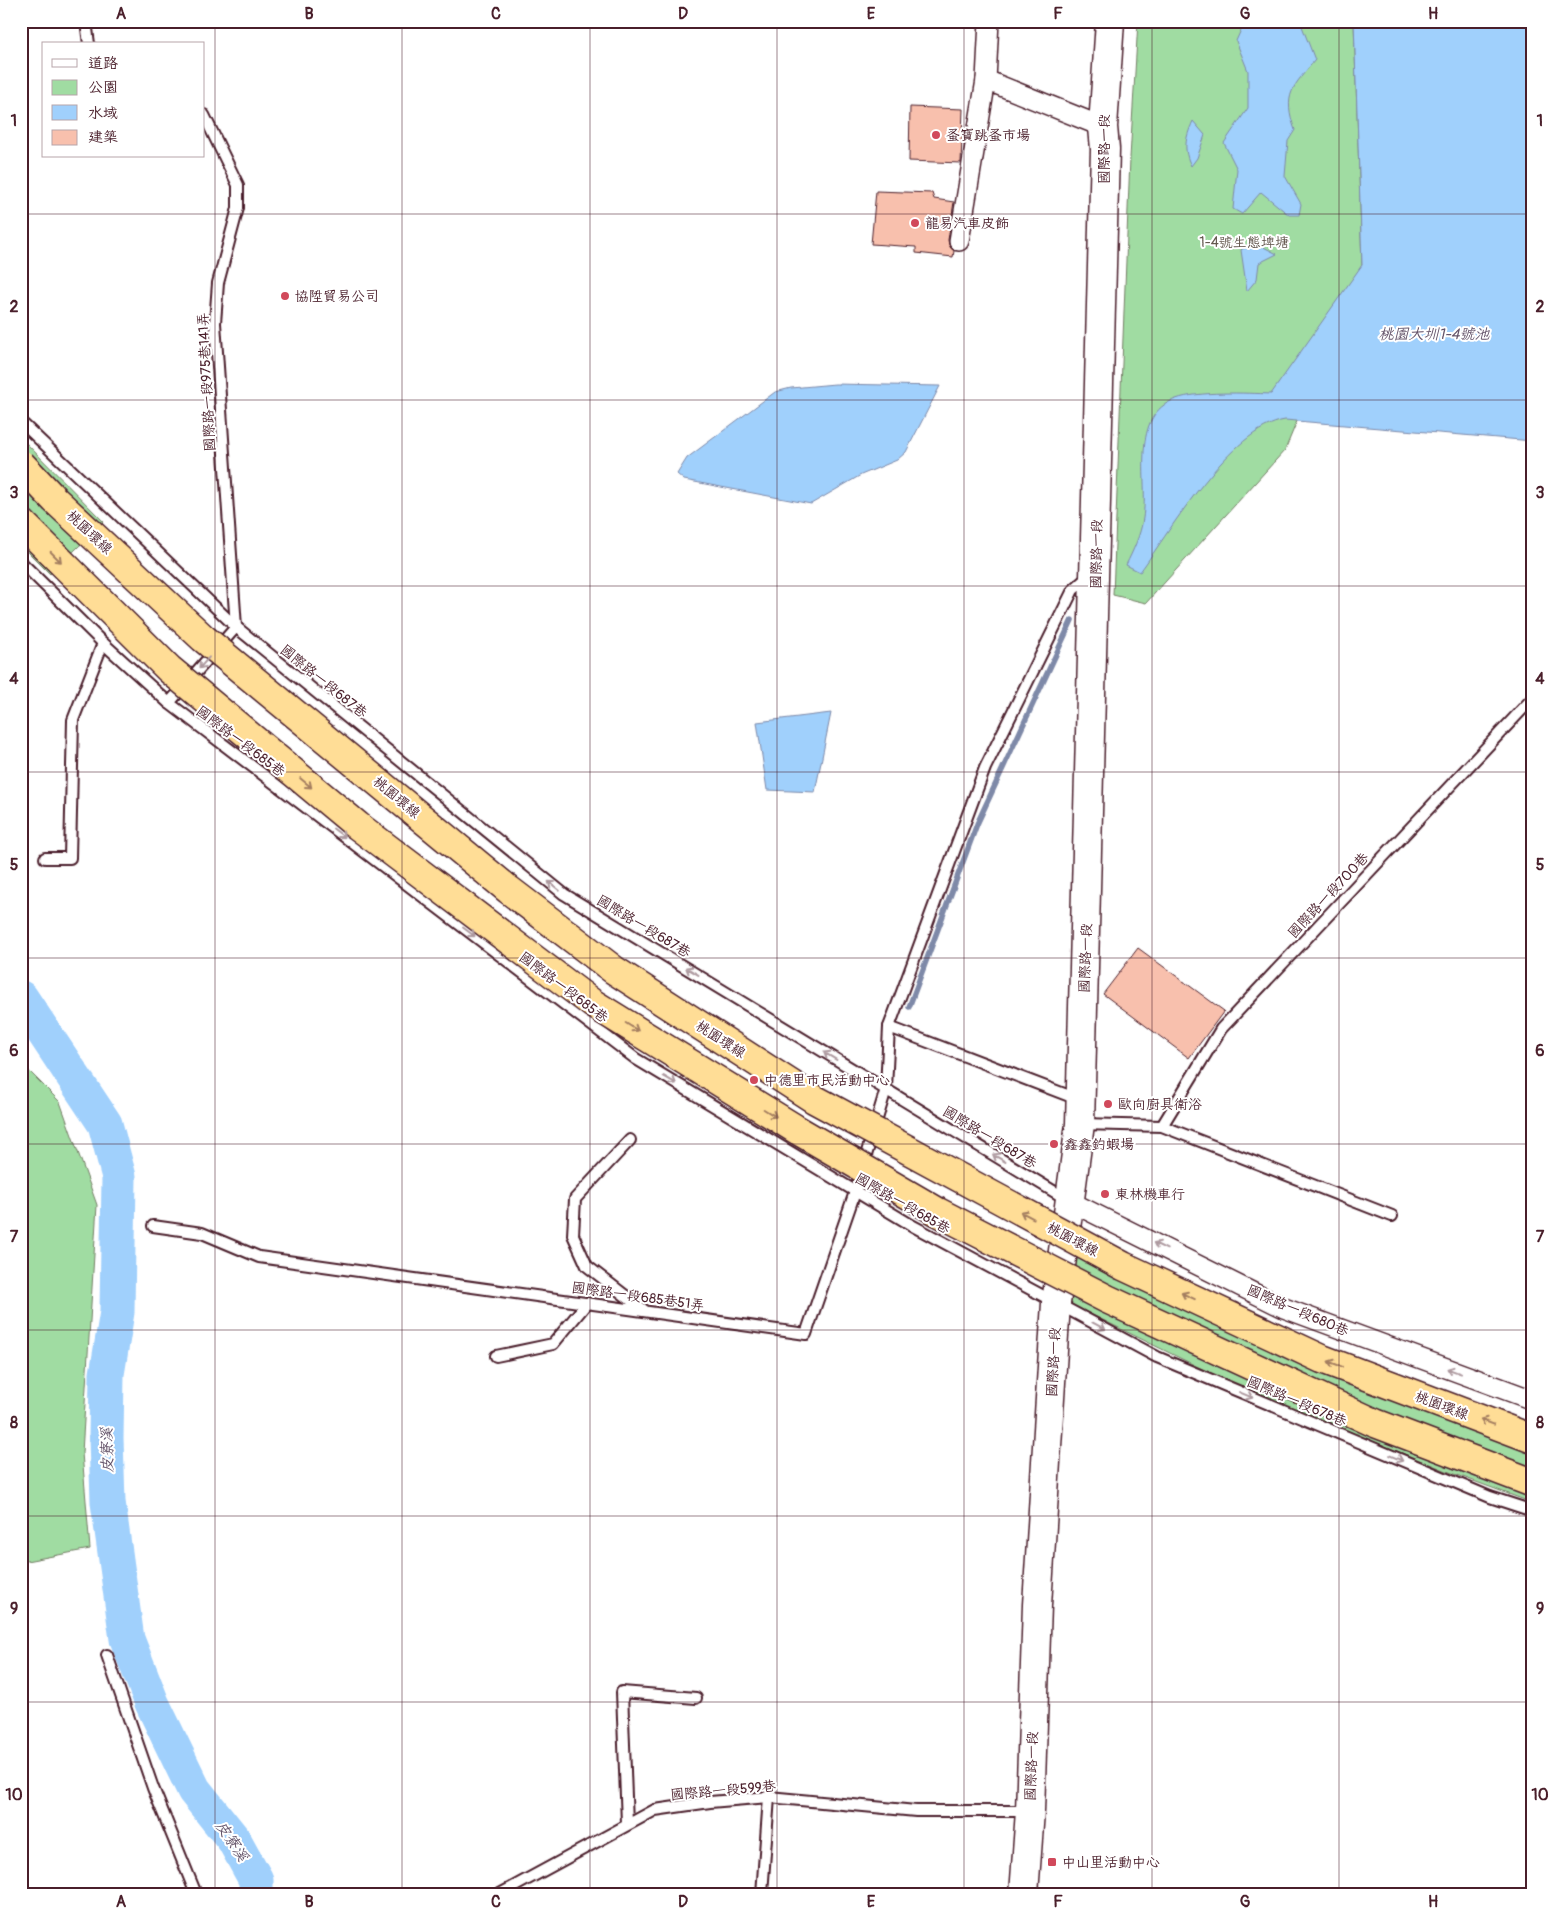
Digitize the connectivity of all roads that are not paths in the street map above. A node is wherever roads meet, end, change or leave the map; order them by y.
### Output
1 (86, 21) edge
2 (989, 21) edge
3 (1110, 21) edge
4 (88, 42) edge
5 (986, 80) junction
6 (205, 117) edge
7 (1103, 127) junction
8 (959, 241) dead end
9 (21, 422) edge
10 (21, 464) edge
11 (21, 522) edge
12 (21, 562) edge
13 (1095, 571) junction
14 (236, 627) junction
15 (103, 643) junction
16 (1533, 698) edge
17 (169, 703) junction
18 (45, 858) dead end
19 (889, 1027) junction
20 (886, 1089) junction
21 (1080, 1112) junction
22 (1162, 1126) junction
23 (630, 1140) dead end
24 (855, 1192) junction
25 (1071, 1202) junction
26 (1392, 1216) dead end
27 (153, 1226) dead end
28 (587, 1303) junction
29 (1056, 1303) junction
30 (646, 1311) junction
31 (496, 1356) dead end
32 (1533, 1400) edge
33 (1533, 1439) edge
34 (1533, 1482) edge
35 (1533, 1511) edge
36 (107, 1655) dead end
37 (696, 1698) dead end
38 (769, 1797) junction
39 (1030, 1811) junction
40 (627, 1823) junction
41 (196, 1894) edge
42 (500, 1894) edge
43 (762, 1894) edge
44 (1024, 1894) edge

1 - 4 lane
2 - 5 street
3 - 7 street, 國際路一段
5 - 7 street
5 - 8 street
6 - 14 lane, 國際路一段975巷141弄
7 - 13 street, 國際路一段
9 - 14 lane, 國際路一段687巷
33 -> 10 highway, 桃園環線, bridge
11 -> 34 highway, bridge
12 - 15 lane, 國際路一段685巷
13 - 19 lane, 國際路一段685巷51弄
13 - 21 street, 國際路一段
14 -> 17 lane
20 -> 14 lane, 國際路一段687巷
15 - 17 lane, 國際路一段685巷
15 - 18 lane
16 - 22 lane, 國際路一段700巷
17 -> 24 lane, 國際路一段685巷
19 - 20 lane, 國際路一段685巷51弄
19 - 21 lane
20 - 24 lane, 國際路一段685巷51弄
25 -> 20 lane, 國際路一段687巷
21 - 22 lane
21 - 25 street, 國際路一段
22 - 26 lane
23 - 30 lane
24 - 29 lane, 國際路一段685巷
24 - 30 lane, 國際路一段685巷51弄
25 - 29 street, 國際路一段
32 -> 25 street, 國際路一段680巷
27 - 28 lane, 國際路一段685巷51弄
28 - 30 lane, 國際路一段685巷51弄
28 - 31 lane
29 -> 35 lane, 國際路一段678巷
29 - 39 street, 國際路一段
36 - 41 lane
37 - 40 lane
38 - 39 lane, 國際路一段599巷
38 - 40 lane, 國際路一段599巷
38 - 43 lane
39 - 44 street, 國際路一段
40 - 42 lane, 國際路一段599巷

